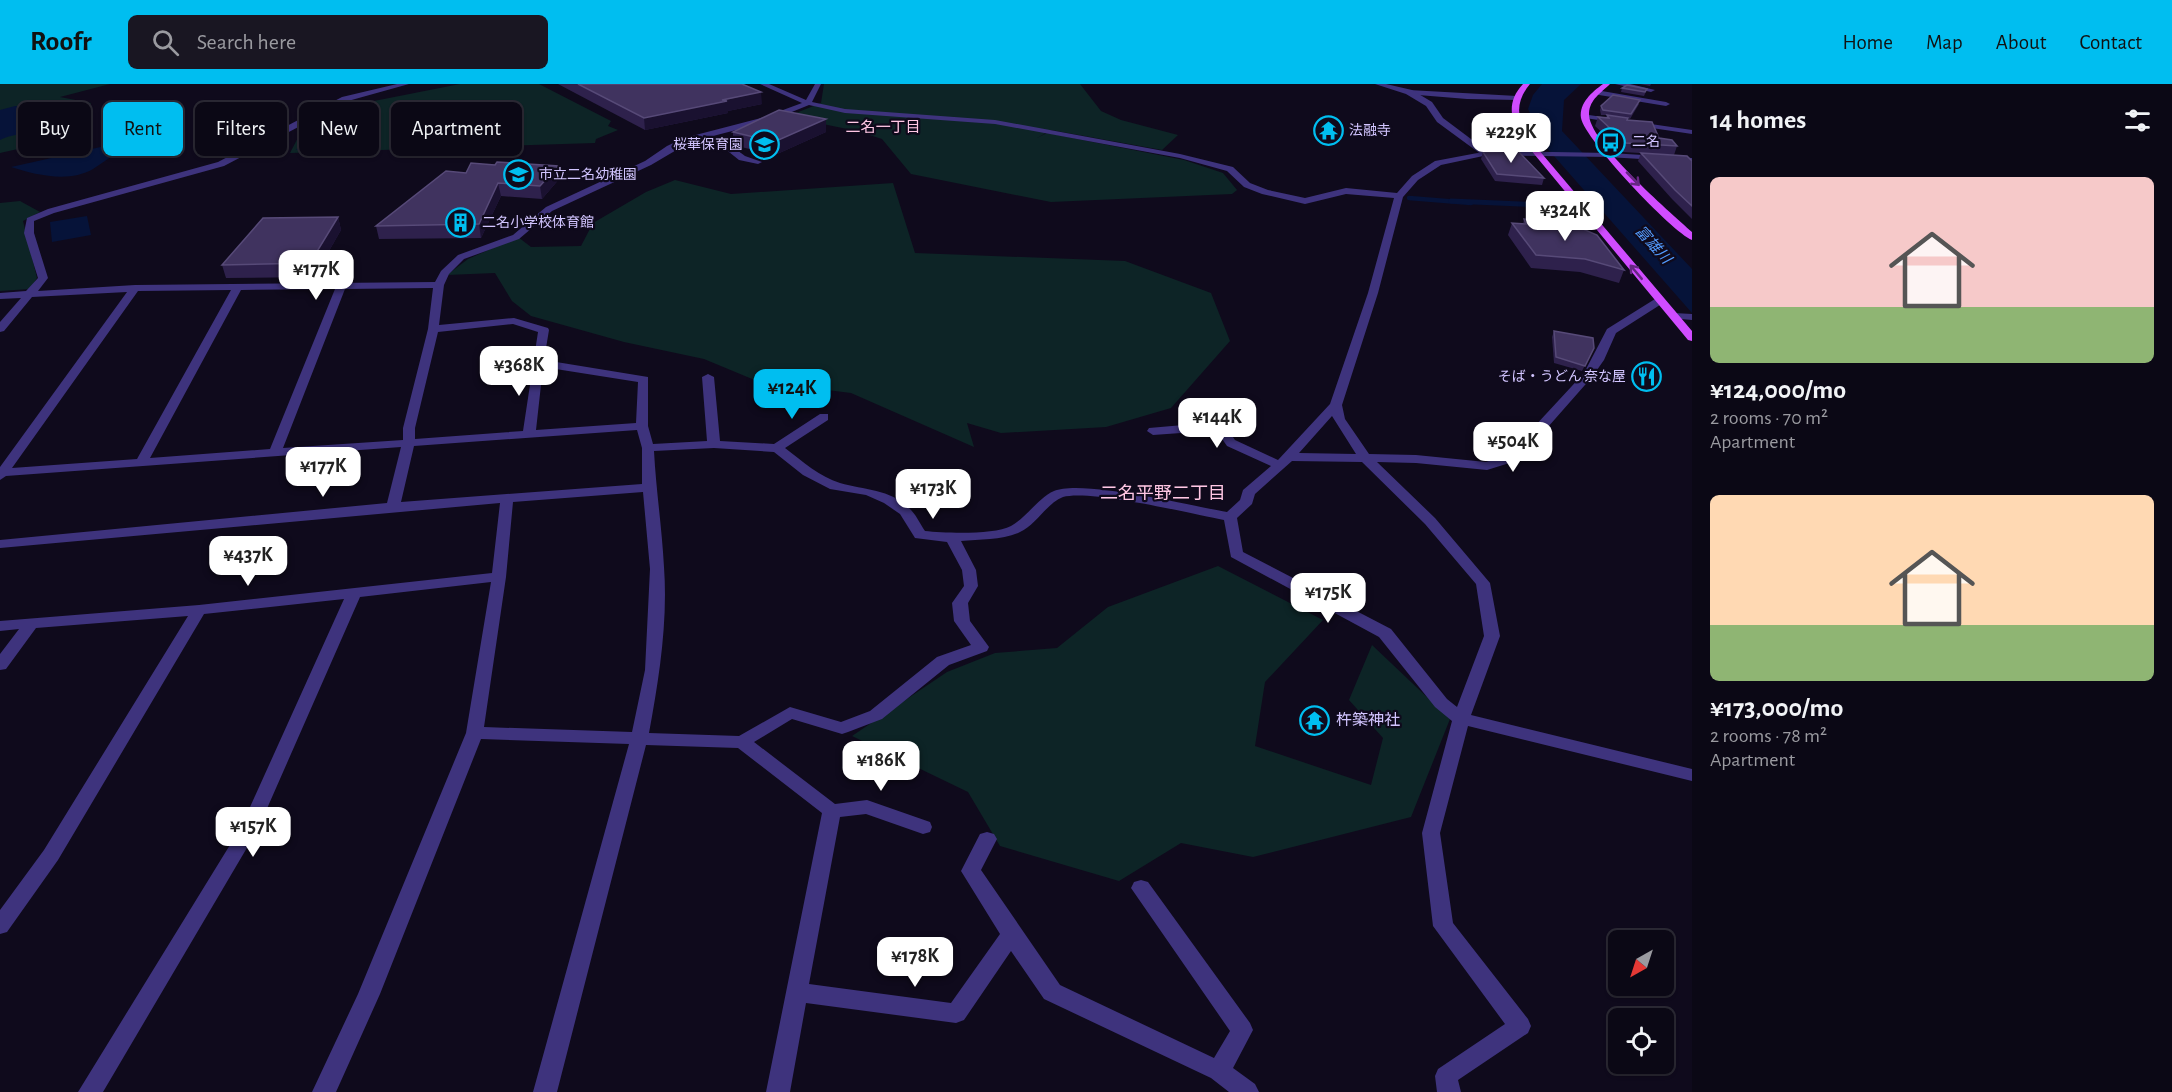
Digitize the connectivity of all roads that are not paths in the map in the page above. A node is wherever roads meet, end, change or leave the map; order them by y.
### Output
1 (367, 84) edge
2 (406, 84) edge
3 (763, 84) edge
4 (818, 84) edge
5 (1378, 84) edge
6 (1527, 84) edge
7 (1607, 84) edge
8 (1618, 84) edge
9 (387, 88) junction
10 (1410, 88) edge
11 (1479, 90) dead end
12 (1651, 90) dead end
13 (1596, 92) junction
14 (1518, 97) junction
15 (808, 103) junction
16 (1666, 104) dead end
17 (1585, 116) junction
18 (1692, 132) edge
19 (687, 140) junction
20 (1485, 153) junction
21 (1541, 153) junction
22 (1610, 155) junction
23 (1692, 160) edge
24 (758, 162) dead end
25 (1399, 196) junction
26 (1692, 237) edge
27 (438, 285) junction
28 (341, 286) junction
29 (135, 288) junction
30 (237, 288) junction
31 (31, 294) junction
32 (0, 296) edge
33 (1659, 301) junction
34 (1674, 316) junction
35 (1690, 317) edge
36 (0, 329) edge
37 (434, 329) junction
38 (1692, 338) edge
39 (538, 363) junction
40 (708, 377) dead end
41 (1336, 405) junction
42 (824, 417) dead end
43 (642, 426) junction
44 (1153, 430) dead end
45 (529, 435) junction
46 (409, 442) junction
47 (714, 444) junction
48 (648, 448) junction
49 (777, 448) junction
50 (276, 451) junction
51 (1365, 458) junction
52 (142, 461) junction
53 (1284, 461) junction
54 (1, 474) edge
55 (649, 488) junction
56 (507, 498) junction
57 (393, 507) junction
58 (1230, 518) junction
59 (952, 538) junction
60 (0, 544) edge
61 (499, 577) junction
62 (355, 591) junction
63 (199, 610) junction
64 (32, 623) junction
65 (0, 626) edge
66 (0, 665) edge
67 (1461, 719) junction
68 (475, 733) junction
69 (639, 739) junction
70 (742, 742) junction
71 (1692, 775) edge
72 (832, 810) junction
73 (923, 828) dead end
74 (987, 839) dead end
75 (1141, 888) dead end
76 (0, 926) edge
77 (1011, 934) junction
78 (796, 992) junction
79 (1219, 1071) junction
80 (90, 1092) edge
81 (324, 1092) edge
82 (545, 1092) edge
83 (778, 1092) edge
84 (1247, 1092) edge
85 (1449, 1092) edge

1 - 9 street
2 - 9 street
3 - 15 street
4 - 15 street
5 - 10 street
6 - 14 main road
7 - 13 main road
8 - 12 street
9 - 31 street
10 - 14 street
10 - 20 street
11 - 14 street
13 - 16 street
13 - 17 main road
14 - 21 main road
15 - 19 street
15 - 25 street
17 - 18 street
17 - 22 main road
19 - 24 street
19 - 27 street
20 - 21 street
20 - 25 street
21 - 22 street
33 -> 21 main road
22 - 23 street
22 -> 26 main road
25 - 41 street
27 - 28 street
27 - 37 street
28 - 30 street
28 - 50 street
29 - 30 street
29 - 31 street
29 - 54 street
30 - 52 street
31 - 32 street
31 - 36 street
33 - 34 main road
33 - 51 street
34 - 35 street
34 - 38 main road
37 - 39 street
37 - 46 street
39 - 43 street
39 - 45 street
40 - 47 street
41 - 51 street
41 - 53 street
42 - 49 street
43 - 45 street
43 - 48 street
44 - 53 street
45 - 46 street
46 - 50 street
46 - 57 street
47 - 48 street
47 - 49 street
48 - 55 street
49 - 59 street
50 - 52 street
51 - 53 street
51 - 67 street
52 - 54 street
53 - 58 street
55 - 56 street
55 - 69 street
56 - 57 street
56 - 61 street
57 - 60 street
58 - 59 street
58 - 67 street
59 - 70 street
61 - 62 street
61 - 68 street
62 - 63 street
62 - 80 street
63 - 64 street
63 - 76 street
64 - 65 street
64 - 66 street
67 - 71 street
67 - 85 street
68 - 69 street
68 - 81 street
69 - 70 street
69 - 82 street
70 - 72 street
72 - 73 street
72 - 78 street
74 - 77 street
75 - 79 street
77 - 78 street
77 - 79 street
78 - 83 street
79 - 84 street

